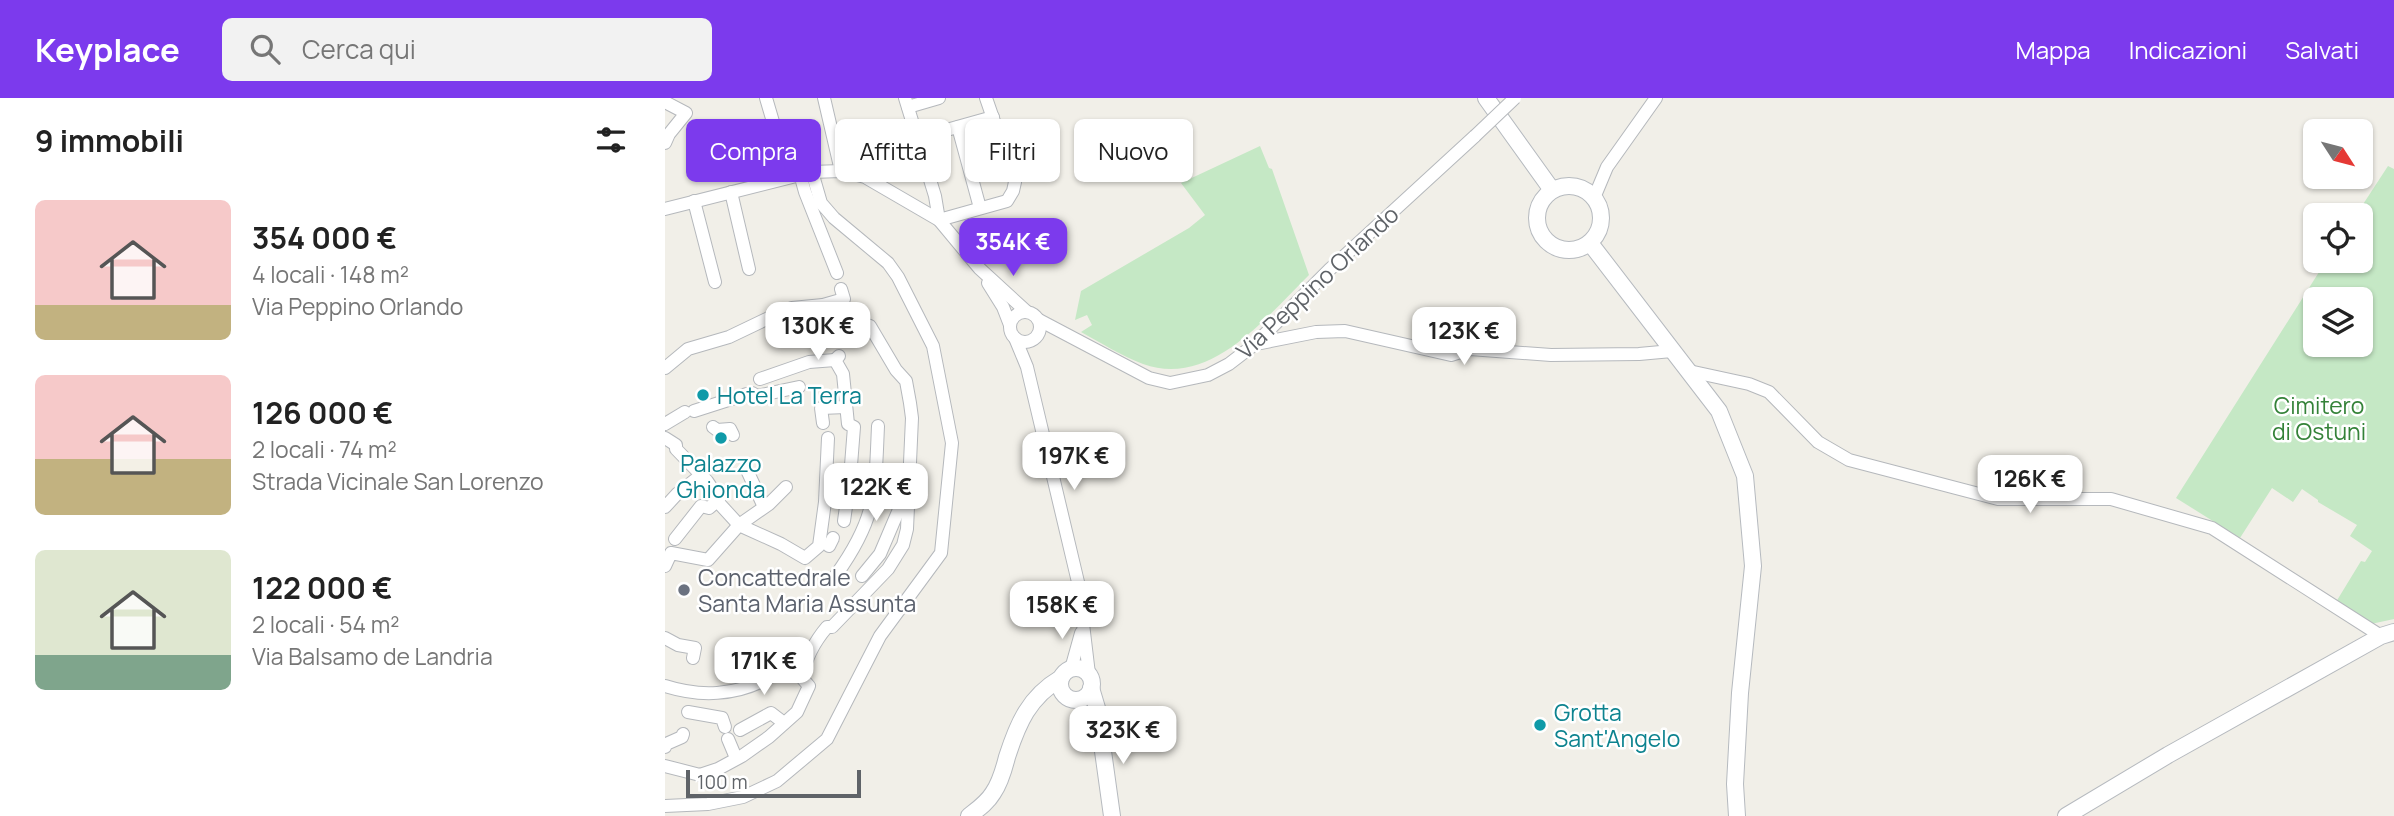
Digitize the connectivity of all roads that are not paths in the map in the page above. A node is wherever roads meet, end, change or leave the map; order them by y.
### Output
1 (766, 98) edge
2 (824, 98) edge
3 (939, 98) edge
4 (986, 98) edge
5 (1486, 98) edge
6 (1515, 98) edge
7 (1655, 98) edge
8 (665, 102) edge
9 (907, 103) edge
10 (992, 117) junction
11 (775, 119) edge
12 (958, 127) junction
13 (951, 129) edge
14 (665, 143) edge
15 (835, 145) edge
16 (769, 182) edge
17 (802, 182) edge
18 (806, 182) edge
19 (874, 182) edge
20 (931, 182) edge
21 (1552, 190) junction
22 (731, 192) junction
23 (1594, 198) junction
24 (694, 201) junction
25 (980, 208) junction
26 (665, 209) edge
27 (939, 220) junction
28 (1590, 243) junction
29 (979, 268) junction
30 (749, 269) dead end
31 (837, 273) dead end
32 (715, 282) dead end
33 (843, 294) dead end
34 (823, 305) junction
35 (1027, 312) junction
36 (1010, 325) junction
37 (1037, 330) junction
38 (1015, 338) junction
39 (1255, 344) junction
40 (1672, 351) junction
41 (1027, 367) junction
42 (665, 368) edge
43 (1689, 371) junction
44 (760, 379) dead end
45 (799, 387) dead end
46 (846, 407) junction
47 (823, 423) dead end
48 (665, 424) edge
49 (713, 426) dead end
50 (879, 426) dead end
51 (733, 435) dead end
52 (665, 439) edge
53 (828, 439) dead end
54 (746, 468) dead end
55 (701, 476) junction
56 (786, 487) dead end
57 (908, 497) junction
58 (717, 501) junction
59 (665, 507) edge
60 (764, 507) junction
61 (844, 521) dead end
62 (739, 525) junction
63 (675, 539) dead end
64 (665, 566) edge
65 (837, 575) dead end
66 (862, 576) dead end
67 (1083, 623) junction
68 (2388, 634) edge
69 (665, 638) edge
70 (797, 653) dead end
71 (693, 658) dead end
72 (1066, 673) junction
73 (1090, 681) junction
74 (665, 686) edge
75 (689, 693) junction
76 (1072, 698) junction
77 (1035, 700) junction
78 (1097, 722) junction
79 (784, 723) junction
80 (740, 730) dead end
81 (683, 734) dead end
82 (665, 745) edge
83 (736, 758) junction
84 (665, 766) edge
85 (665, 806) edge
86 (969, 816) edge
87 (1112, 816) edge
88 (1737, 816) edge
89 (2066, 816) edge

1 - 11 street
2 - 15 street
3 - 9 street
4 - 10 street
5 - 21 main road
6 - 39 street, Via Peppino Orlando, bridge
7 - 23 street
8 - 14 street
10 - 12 street
10 - 25 street
12 - 13 street
12 - 25 street
16 - 22 street
17 - 31 street
18 - 85 street
19 - 27 street
20 - 27 street
21 - 23 main road
21 - 28 main road
22 - 24 street
22 - 30 street
23 - 28 main road
24 - 26 street
24 - 32 street
25 - 27 street
27 - 29 street
28 - 40 main road
29 - 35 street
29 - 36 street
33 - 34 street
34 - 42 street
34 - 57 street
35 - 36 street
35 - 37 street
36 - 38 street
37 - 38 street
37 - 39 street, Via Peppino Orlando
37 - 41 street
38 - 41 street
39 - 40 street
40 - 43 main road
41 - 67 street
43 - 68 street
43 - 88 main road
44 - 46 street
45 - 48 street
46 - 47 street
46 - 61 street
49 - 51 street
50 - 65 street
52 - 55 street
53 - 62 street
54 - 60 street
55 - 58 street
55 - 59 street
56 - 60 street
57 - 66 street
57 - 79 street
58 - 62 street
58 - 63 street
60 - 62 street
62 - 64 street
67 - 72 street
67 - 73 street
68 - 89 main road
69 - 71 street
70 - 75 street
72 - 73 main road
72 - 76 main road
72 - 77 main road
73 - 76 main road
73 - 78 main road
74 - 75 street
75 - 83 street
76 - 77 main road
76 - 78 main road
77 - 86 main road
78 - 87 main road
79 - 80 street
79 - 83 street
81 - 82 street
83 - 84 street

